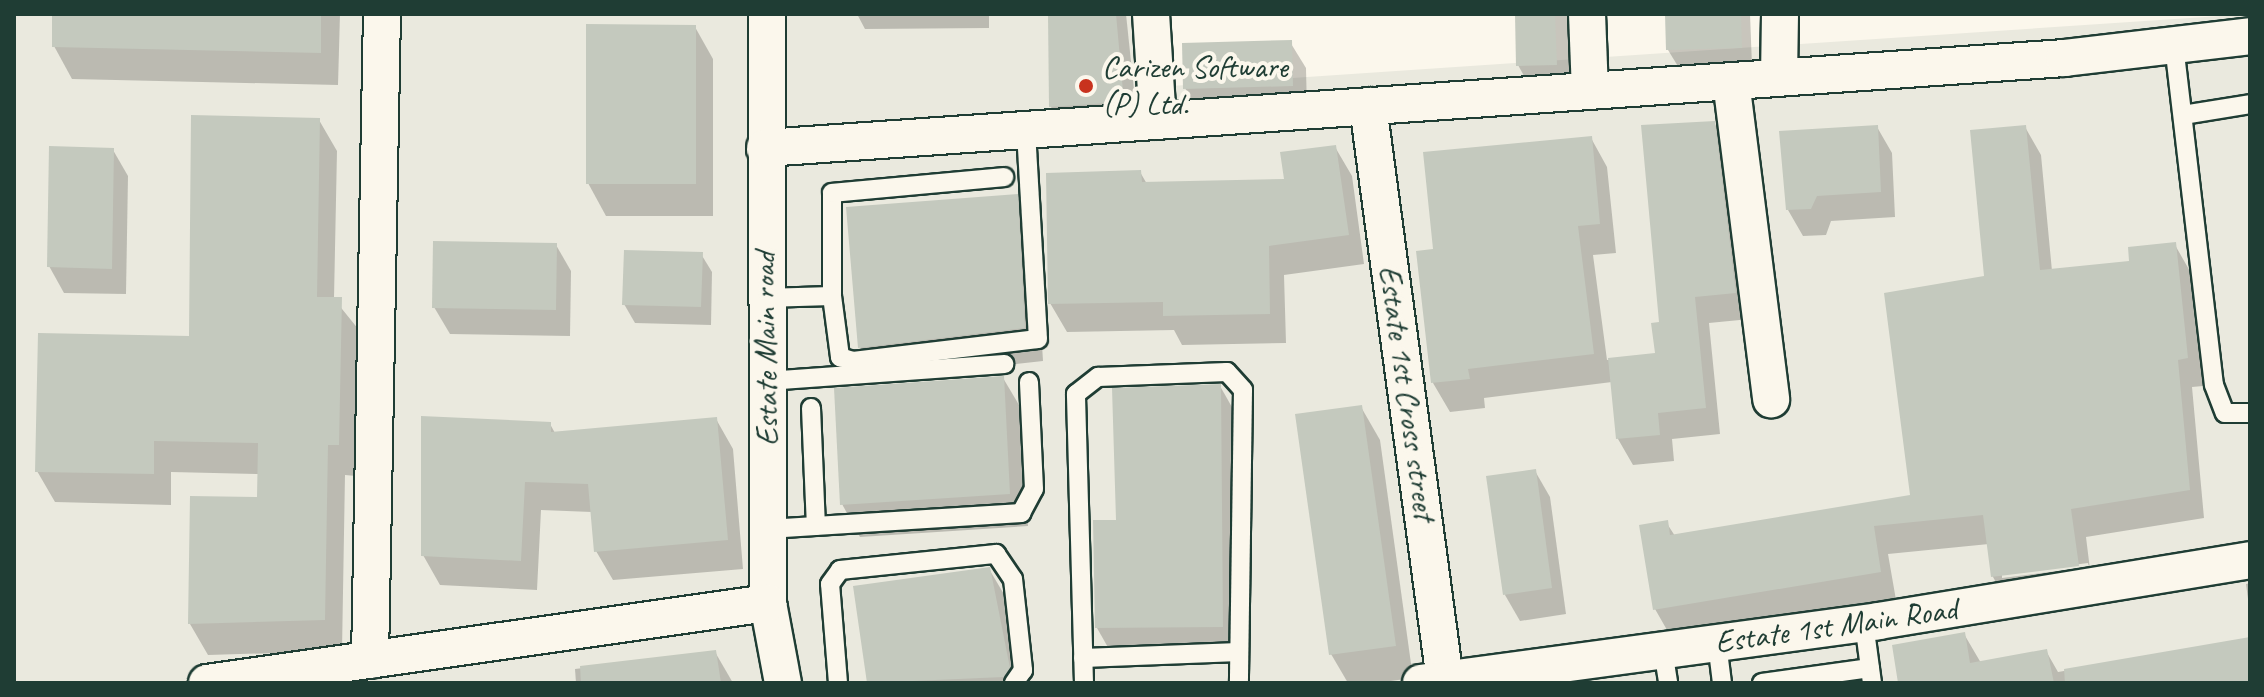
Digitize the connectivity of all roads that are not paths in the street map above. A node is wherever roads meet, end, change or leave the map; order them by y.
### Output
1 (382, 14) edge
2 (767, 14) edge
3 (1151, 14) edge
4 (1587, 14) edge
5 (1780, 14) edge
6 (2250, 36) edge
7 (2174, 45) junction
8 (1779, 78) junction
9 (1731, 81) junction
10 (1590, 91) junction
11 (2250, 104) edge
12 (1368, 106) junction
13 (2183, 115) junction
14 (1158, 121) junction
15 (1026, 130) junction
16 (765, 148) junction
17 (1004, 177) dead end
18 (832, 296) junction
19 (764, 298) junction
20 (1004, 364) dead end
21 (767, 381) junction
22 (1029, 382) dead end
23 (1771, 399) dead end
24 (811, 408) dead end
25 (2250, 413) edge
26 (816, 526) junction
27 (768, 529) junction
28 (2250, 560) edge
29 (768, 603) junction
30 (1864, 623) junction
31 (1717, 643) junction
32 (1239, 652) junction
33 (1083, 658) junction
34 (370, 660) junction
35 (1666, 666) edge
36 (1871, 676) edge
37 (294, 677) edge
38 (1473, 679) edge
39 (207, 683) edge
40 (783, 683) edge
41 (838, 683) edge
42 (1014, 683) edge
43 (1084, 683) edge
44 (1239, 683) edge
45 (1722, 683) edge
46 (1762, 683) edge

1 - 34 street
2 - 16 street, Estate Main road
3 - 14 street
4 - 10 street
5 - 8 street
6 - 7 street
7 - 8 street
7 - 13 lane
8 - 9 street
9 - 10 street
9 - 23 street
10 - 12 street
11 - 13 lane
12 - 14 street
12 - 38 street, Estate 1st Cross street
13 - 25 lane
14 - 15 street
15 - 16 street
15 - 18 lane
16 - 19 street, Estate Main road
17 - 18 lane
18 - 19 lane
19 - 21 street, Estate Main road
20 - 21 lane
21 - 27 street, Estate Main road
22 - 26 lane
24 - 26 lane
26 - 27 lane
27 - 29 street, Estate Main road
28 - 30 street, Estate 1st Main Road
29 - 34 street
29 - 40 street, Estate Main road
30 - 31 street, Estate 1st Main Road
30 - 36 lane
31 - 35 street, Estate 1st Main Road
31 - 45 lane
32 - 33 lane
32 - 33 lane
32 - 44 lane
33 - 43 lane
34 - 37 street
35 - 38 street, Estate 1st Main Road
36 - 46 lane
37 - 39 street
41 - 42 lane

